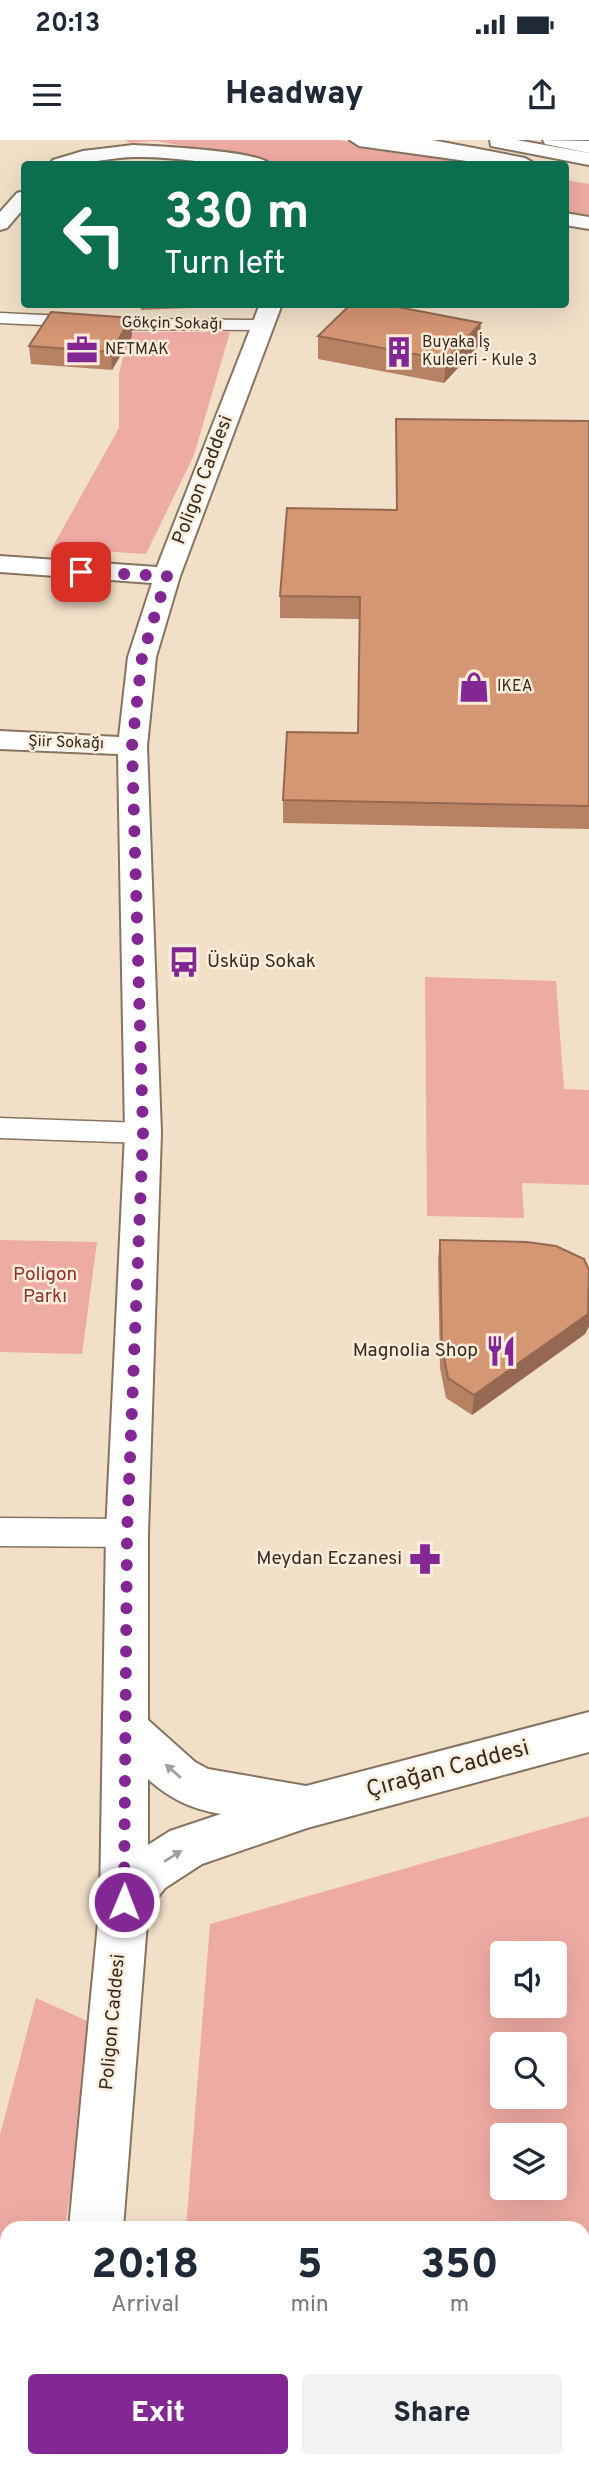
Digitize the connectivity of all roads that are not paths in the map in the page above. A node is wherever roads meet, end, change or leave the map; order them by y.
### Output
1 (359, 140) edge
2 (403, 140) edge
3 (486, 140) edge
4 (552, 140) edge
5 (589, 147) edge
6 (159, 149) junction
7 (589, 159) edge
8 (67, 161) edge
9 (192, 161) edge
10 (240, 161) edge
11 (503, 161) edge
12 (507, 161) edge
13 (569, 172) edge
14 (589, 175) edge
15 (21, 200) edge
16 (569, 220) edge
17 (589, 223) edge
18 (0, 224) edge
19 (569, 231) edge
20 (589, 234) edge
21 (262, 311) edge
22 (0, 318) edge
23 (0, 564) edge
24 (167, 576) junction
25 (0, 740) edge
26 (132, 746) junction
27 (0, 1128) edge
28 (143, 1133) junction
29 (0, 1532) edge
30 (127, 1533) junction
31 (127, 1730) junction
32 (589, 1732) edge
33 (307, 1807) junction
34 (124, 1902) junction
35 (97, 2221) edge

1 - 11 main road
2 - 12 main road
3 - 7 main road
4 - 5 main road
6 - 8 main road
6 - 9 main road
6 - 10 main road
13 - 14 main road
15 - 18 main road
16 - 17 main road
19 - 20 main road
21 - 22 street, Gökçin Sokağı
21 - 24 main road, Poligon Caddesi
23 - 24 main road
24 - 26 main road, Poligon Caddesi
25 - 26 main road, Şiir Sokağı
26 - 28 main road, Poligon Caddesi
27 - 28 street
28 - 30 main road, Poligon Caddesi
29 - 30 street
30 - 31 main road, Poligon Caddesi
33 -> 31 main road, Çırağan Caddesi
31 - 34 main road, Poligon Caddesi
32 - 33 main road, Çırağan Caddesi
34 -> 33 main road, Çırağan Caddesi
34 - 35 main road, Poligon Caddesi

